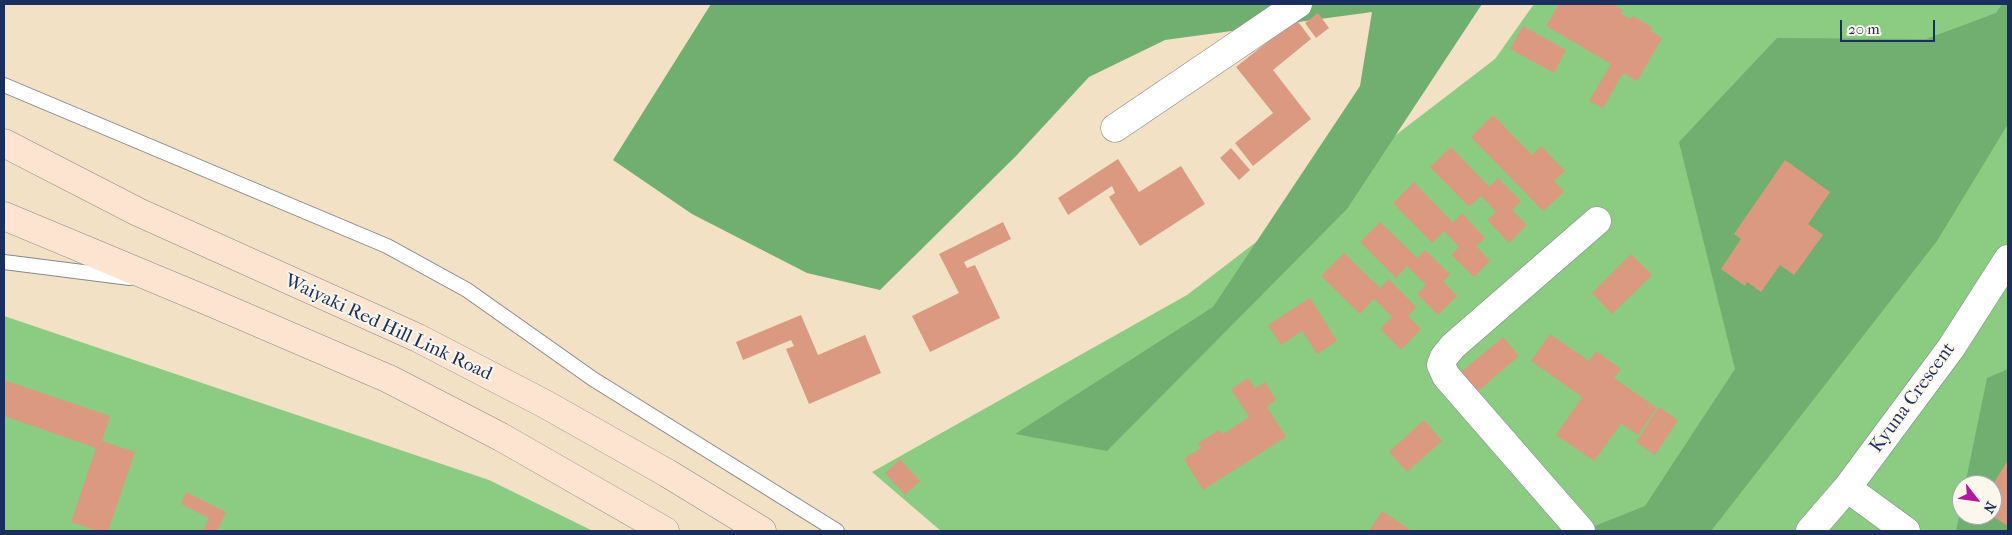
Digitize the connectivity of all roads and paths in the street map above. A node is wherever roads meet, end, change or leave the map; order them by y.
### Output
1 (1298, 4) edge
2 (4, 85) edge
3 (1115, 128) dead end
4 (4, 143) edge
5 (4, 216) edge
6 (1597, 221) dead end
7 (2008, 259) edge
8 (4, 262) edge
9 (163, 282) junction
10 (1847, 488) junction
11 (664, 531) edge
12 (762, 531) edge
13 (837, 531) edge
14 (1581, 531) edge
15 (1810, 531) edge
16 (1906, 531) edge

1 - 3 street
2 - 13 lane
4 - 12 main road, Waiyaki Red Hill Link Road
5 - 9 main road
6 - 14 street
7 - 10 street, Kyuna Crescent
8 - 9 lane
9 - 11 main road
10 - 15 street, Kyuna Crescent
10 - 16 street

